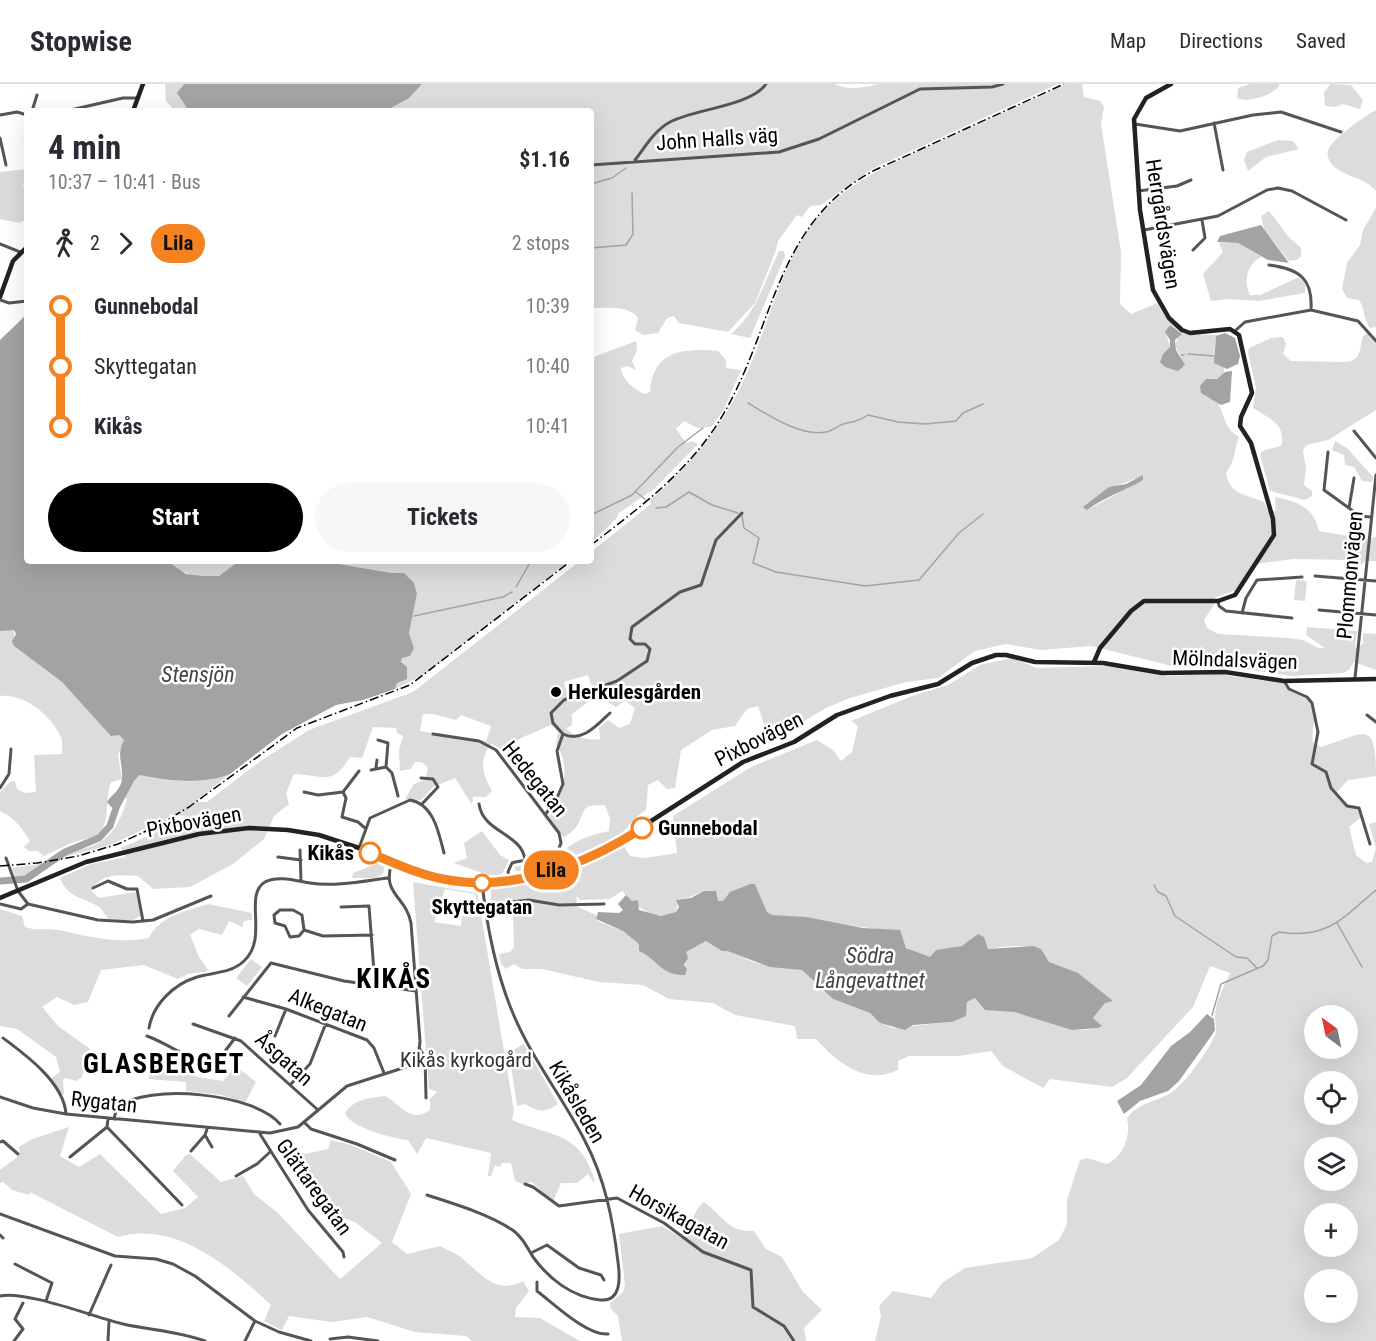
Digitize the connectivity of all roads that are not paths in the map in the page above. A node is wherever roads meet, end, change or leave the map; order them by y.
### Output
1 (143, 84) edge
2 (766, 84) edge
3 (1003, 84) edge
4 (1171, 84) edge
5 (37, 95) dead end
6 (138, 99) junction
7 (34, 108) edge
8 (79, 108) edge
9 (134, 108) edge
10 (24, 114) edge
11 (0, 115) edge
12 (1214, 123) junction
13 (1133, 124) junction
14 (1341, 132) dead end
15 (0, 138) edge
16 (635, 160) junction
17 (6, 165) dead end
18 (594, 165) edge
19 (1223, 170) dead end
20 (1191, 180) dead end
21 (1138, 191) junction
22 (1202, 220) junction
23 (1347, 220) dead end
24 (1144, 230) junction
25 (0, 244) edge
26 (24, 249) edge
27 (1193, 250) dead end
28 (20, 252) junction
29 (1269, 265) dead end
30 (0, 298) edge
31 (24, 301) edge
32 (1311, 310) junction
33 (1236, 330) junction
34 (1376, 341) edge
35 (1354, 430) dead end
36 (1328, 452) dead end
37 (1376, 458) edge
38 (1376, 475) edge
39 (1354, 477) dead end
40 (1349, 508) junction
41 (742, 513) dead end
42 (1370, 518) junction
43 (1315, 576) dead end
44 (1302, 577) dead end
45 (1364, 580) junction
46 (1376, 581) edge
47 (1218, 601) junction
48 (1319, 610) dead end
49 (1242, 613) junction
50 (1361, 614) junction
51 (1376, 615) edge
52 (1292, 618) dead end
53 (1094, 662) junction
54 (1355, 678) junction
55 (1376, 679) edge
56 (1284, 681) junction
57 (610, 713) dead end
58 (1367, 715) dead end
59 (1376, 722) edge
60 (432, 734) dead end
61 (563, 734) junction
62 (378, 740) dead end
63 (10, 749) dead end
64 (377, 760) dead end
65 (386, 767) junction
66 (376, 768) junction
67 (370, 770) dead end
68 (358, 771) dead end
69 (421, 778) dead end
70 (0, 788) edge
71 (304, 792) dead end
72 (343, 792) junction
73 (398, 796) dead end
74 (422, 804) junction
75 (480, 804) dead end
76 (545, 815) junction
77 (365, 828) junction
78 (1370, 844) dead end
79 (359, 848) junction
80 (300, 850) dead end
81 (444, 853) dead end
82 (278, 857) dead end
83 (6, 858) dead end
84 (300, 860) junction
85 (525, 860) junction
86 (392, 863) junction
87 (388, 878) junction
88 (510, 880) junction
89 (302, 881) junction
90 (482, 883) junction
91 (93, 888) dead end
92 (18, 891) junction
93 (211, 896) dead end
94 (0, 898) edge
95 (0, 904) edge
96 (28, 904) junction
97 (604, 904) dead end
98 (484, 905) junction
99 (341, 907) dead end
100 (143, 921) junction
101 (304, 930) junction
102 (372, 935) junction
103 (375, 985) junction
104 (416, 991) junction
105 (243, 997) junction
106 (286, 1009) junction
107 (230, 1016) dead end
108 (326, 1023) junction
109 (193, 1024) dead end
110 (149, 1028) dead end
111 (147, 1036) dead end
112 (275, 1036) dead end
113 (3, 1038) dead end
114 (235, 1038) junction
115 (419, 1048) junction
116 (384, 1073) junction
117 (290, 1085) junction
118 (0, 1096) edge
119 (426, 1098) dead end
120 (318, 1110) junction
121 (66, 1114) junction
122 (108, 1119) junction
123 (114, 1119) junction
124 (304, 1122) junction
125 (280, 1124) dead end
126 (107, 1127) junction
127 (207, 1129) junction
128 (260, 1134) junction
129 (204, 1135) junction
130 (0, 1142) edge
131 (212, 1147) dead end
132 (191, 1151) dead end
133 (270, 1152) junction
134 (18, 1154) dead end
135 (70, 1157) dead end
136 (395, 1160) dead end
137 (236, 1176) dead end
138 (525, 1184) dead end
139 (427, 1195) dead end
140 (607, 1198) junction
141 (182, 1205) dead end
142 (0, 1214) edge
143 (531, 1253) junction
144 (344, 1257) dead end
145 (15, 1264) dead end
146 (111, 1265) dead end
147 (604, 1280) dead end
148 (537, 1282) dead end
149 (0, 1296) edge
150 (45, 1301) junction
151 (23, 1303) dead end
152 (89, 1315) junction
153 (109, 1321) junction
154 (255, 1322) junction
155 (608, 1334) dead end
156 (330, 1340) dead end
157 (14, 1341) edge
158 (108, 1341) edge
159 (205, 1341) edge
160 (245, 1341) edge
161 (311, 1341) edge
162 (378, 1341) edge
163 (794, 1341) edge

1 - 6 street
2 - 16 street, John Halls väg
3 - 16 street, John Halls väg
4 - 13 street
5 - 7 street
6 - 8 street
6 - 9 street
10 - 11 street
12 - 13 street
12 - 14 street
12 - 19 street
13 - 21 street, Herrgårdsvägen
15 - 17 street
16 - 18 street, John Halls väg
20 - 21 street
21 - 24 street, Herrgårdsvägen
22 - 23 street
22 - 24 street
22 - 27 street
24 - 33 street, Herrgårdsvägen
25 - 28 street
26 - 28 street
28 - 30 street
29 - 32 street
30 - 31 street
32 - 33 street
32 - 34 street
33 - 47 street
35 - 37 street
36 - 40 street
38 - 42 street, Plommonvägen
39 - 40 street
40 - 42 street
41 - 61 street
42 - 45 street, Plommonvägen
43 - 45 street
44 - 49 street
45 - 46 street
45 - 50 street, Plommonvägen
47 - 49 street
47 - 53 street
48 - 50 street
49 - 52 street
50 - 51 street
50 - 54 street, Plommonvägen
53 - 56 street, Mölndalsvägen
53 - 88 street, Pixbovägen
54 - 55 street, Mölndalsvägen
54 - 56 street, Mölndalsvägen
56 - 78 street
57 - 61 street
58 - 59 street
60 - 76 street, Hedegatan
61 - 76 street
62 - 65 street
63 - 70 street
64 - 66 street
65 - 66 street
65 - 73 street
66 - 67 street
68 - 72 street
69 - 74 street
71 - 72 street
72 - 77 street
74 - 77 street
74 - 81 street
75 - 85 street
76 - 85 street, Hedegatan
77 - 79 street
79 - 86 street, Pixbovägen
79 - 92 street, Pixbovägen
80 - 84 street
82 - 84 street
83 - 92 street
84 - 89 street
85 - 88 street
86 - 87 street
86 - 90 street, Pixbovägen
87 - 89 street
87 - 104 street
88 - 90 street, Pixbovägen
89 - 110 street
90 - 98 street, Kikåsleden
91 - 100 street
92 - 94 street, Pixbovägen
92 - 96 street
93 - 100 street
95 - 96 street
96 - 100 street
97 - 98 street
98 - 140 street, Kikåsleden
99 - 102 street
101 - 101 street
101 - 102 street
102 - 103 street
103 - 104 street
103 - 105 street
104 - 115 street
105 - 106 street, Alkegatan
105 - 107 street
106 - 108 street, Alkegatan
106 - 112 street
108 - 116 street, Alkegatan
108 - 117 street
109 - 114 street, Åsgatan
111 - 114 street
113 - 121 street
114 - 117 street, Åsgatan
115 - 116 street
115 - 119 street
116 - 120 street
117 - 120 street, Åsgatan
118 - 121 street, Rygatan
120 - 124 street
121 - 122 street, Rygatan
122 - 123 street, Rygatan
122 - 126 street
123 - 125 street
123 - 127 street, Rygatan
124 - 128 street, Rygatan
124 - 136 street
126 - 135 street
126 - 141 street
127 - 128 street, Rygatan
127 - 129 street
128 - 133 street, Glättaregatan
129 - 131 street
129 - 132 street
130 - 134 street
133 - 137 street
133 - 144 street, Glättaregatan
138 - 140 street
139 - 143 street
140 - 143 street, Kikåsleden
140 - 163 street, Horsikagatan
142 - 154 street
143 - 147 street
145 - 150 street
146 - 152 street
148 - 155 street
149 - 150 street
150 - 152 street
151 - 157 street
152 - 153 street
153 - 158 street
153 - 159 street
154 - 160 street
154 - 161 street
156 - 162 street

